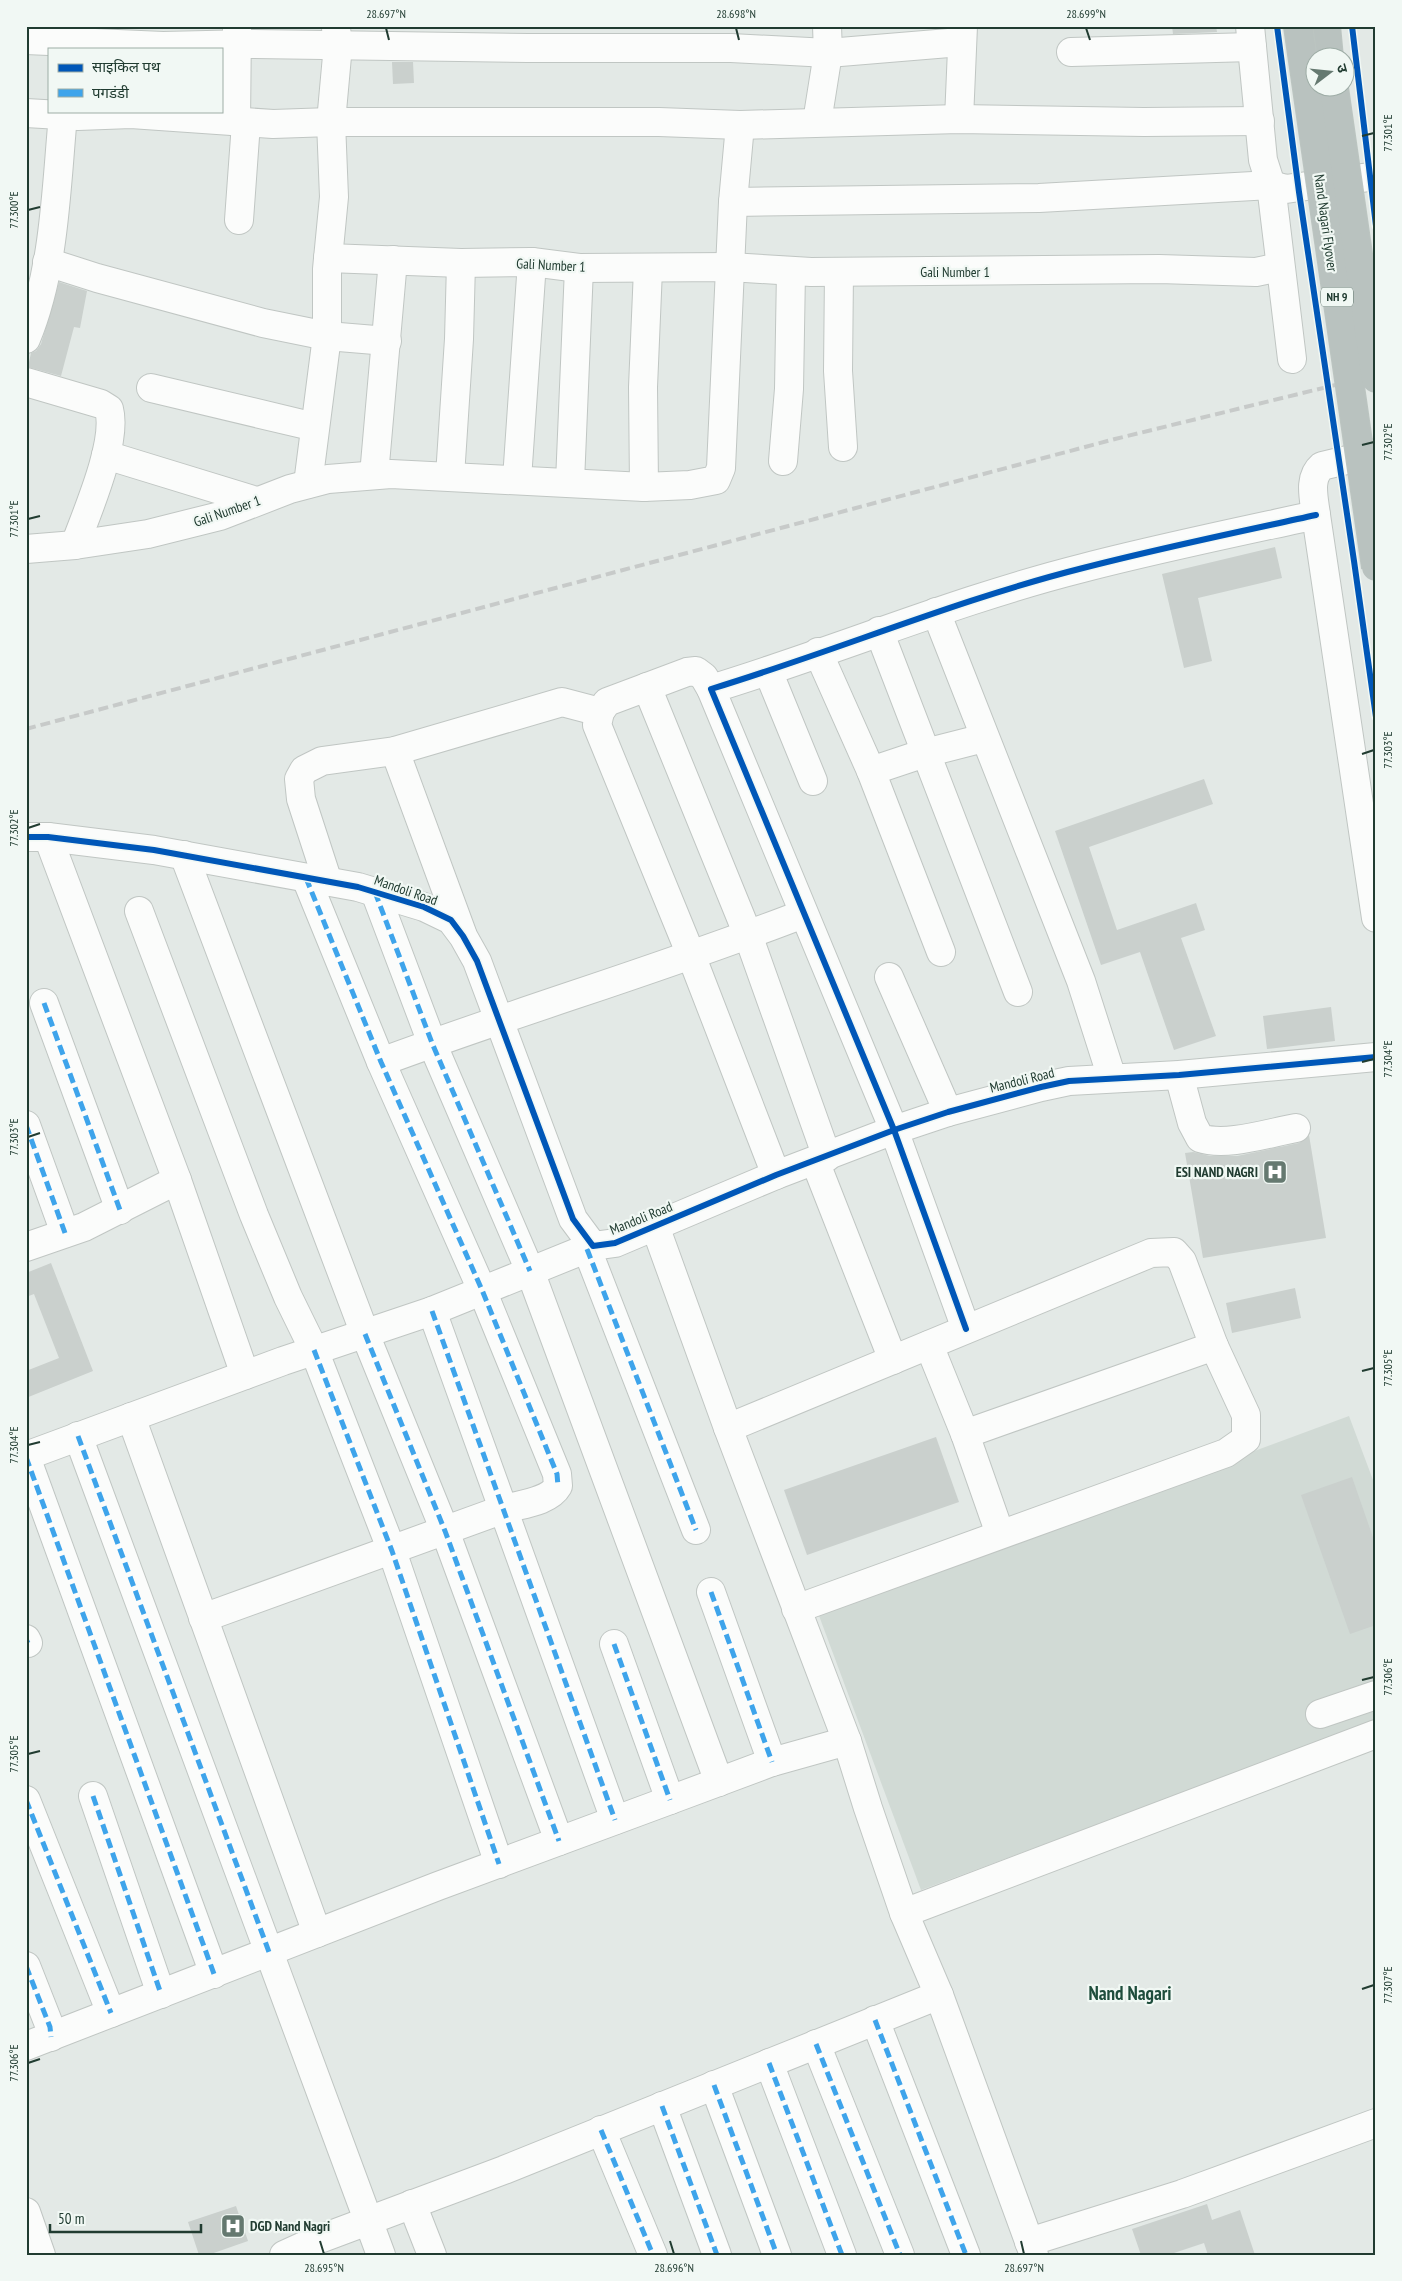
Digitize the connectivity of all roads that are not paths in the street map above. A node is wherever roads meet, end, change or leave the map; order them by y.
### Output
1 (1298, 26) edge
2 (1326, 26) edge
3 (962, 34) edge
4 (238, 35) edge
5 (337, 36) edge
6 (1251, 37) edge
7 (26, 40) edge
8 (827, 40) edge
9 (1328, 48) edge
10 (1071, 52) dead end
11 (1335, 98) edge
12 (26, 114) edge
13 (63, 115) junction
14 (959, 119) junction
15 (1260, 121) junction
16 (332, 122) junction
17 (817, 122) junction
18 (241, 123) junction
19 (740, 124) junction
20 (1376, 176) edge
21 (1271, 185) junction
22 (733, 202) junction
23 (239, 220) dead end
24 (328, 258) junction
25 (393, 260) junction
26 (48, 262) junction
27 (532, 262) junction
28 (461, 263) junction
29 (730, 267) junction
30 (1280, 267) junction
31 (580, 268) junction
32 (648, 269) junction
33 (791, 271) junction
34 (839, 272) junction
35 (327, 336) junction
36 (26, 339) edge
37 (387, 341) junction
38 (1292, 359) dead end
39 (1376, 379) edge
40 (26, 382) edge
41 (151, 388) dead end
42 (315, 427) junction
43 (843, 447) dead end
44 (1376, 453) edge
45 (106, 455) junction
46 (783, 461) dead end
47 (374, 475) junction
48 (450, 476) junction
49 (517, 479) junction
50 (570, 482) junction
51 (308, 484) junction
52 (644, 488) junction
53 (256, 501) junction
54 (1316, 515) junction
55 (75, 545) junction
56 (26, 549) edge
57 (1376, 567) edge
58 (936, 612) junction
59 (879, 631) junction
60 (818, 652) junction
61 (768, 671) junction
62 (647, 687) junction
63 (711, 688) junction
64 (600, 712) junction
65 (984, 738) junction
66 (395, 751) junction
67 (925, 753) junction
68 (870, 771) junction
69 (813, 782) dead end
70 (37, 837) edge
71 (184, 855) junction
72 (317, 880) junction
73 (375, 892) junction
74 (139, 911) dead end
75 (803, 914) junction
76 (1376, 918) edge
77 (748, 935) junction
78 (463, 936) junction
79 (941, 952) dead end
80 (691, 955) junction
81 (889, 977) dead end
82 (1018, 992) dead end
83 (44, 1004) dead end
84 (498, 1019) junction
85 (432, 1043) junction
86 (1376, 1057) edge
87 (381, 1062) junction
88 (1180, 1075) junction
89 (1112, 1078) junction
90 (948, 1112) junction
91 (26, 1125) edge
92 (1296, 1128) dead end
93 (894, 1130) junction
94 (821, 1159) junction
95 (776, 1175) junction
96 (177, 1180) junction
97 (120, 1210) junction
98 (655, 1226) junction
99 (65, 1233) junction
100 (26, 1247) edge
101 (590, 1247) junction
102 (530, 1270) junction
103 (482, 1290) junction
104 (432, 1310) junction
105 (966, 1329) junction
106 (365, 1334) junction
107 (929, 1345) junction
108 (1214, 1346) junction
109 (314, 1350) junction
110 (893, 1360) junction
111 (245, 1375) junction
112 (131, 1417) junction
113 (728, 1428) junction
114 (965, 1434) junction
115 (78, 1436) junction
116 (26, 1456) edge
117 (504, 1509) junction
118 (445, 1530) junction
119 (696, 1530) dead end
120 (1000, 1534) junction
121 (392, 1551) junction
122 (712, 1592) dead end
123 (796, 1610) junction
124 (203, 1618) junction
125 (614, 1644) dead end
126 (1376, 1695) edge
127 (1320, 1714) dead end
128 (1376, 1734) edge
129 (847, 1741) junction
130 (772, 1762) junction
131 (719, 1782) junction
132 (93, 1796) dead end
133 (26, 1800) edge
134 (670, 1800) junction
135 (616, 1820) junction
136 (560, 1841) junction
137 (499, 1864) junction
138 (904, 1913) junction
139 (317, 1934) junction
140 (269, 1952) junction
141 (26, 1966) edge
142 (214, 1974) junction
143 (161, 1994) junction
144 (939, 1995) junction
145 (111, 2013) junction
146 (875, 2020) junction
147 (51, 2036) junction
148 (816, 2044) junction
149 (26, 2046) edge
150 (769, 2063) junction
151 (714, 2085) junction
152 (662, 2106) junction
153 (1376, 2123) edge
154 (601, 2130) junction
155 (412, 2204) junction
156 (26, 2212) edge
157 (368, 2221) junction
158 (320, 2247) edge
159 (1031, 2248) edge
160 (41, 2255) edge
161 (284, 2255) edge
162 (381, 2255) edge
163 (432, 2255) edge
164 (653, 2255) edge
165 (717, 2255) edge
166 (778, 2255) edge
167 (842, 2255) edge
168 (900, 2255) edge
169 (966, 2255) edge

1 - 57 highway, Nand Nagari Flyover / NH 9, bridge
2 - 9 highway
3 - 8 street
3 - 14 street
4 - 5 street
4 - 7 street
4 - 18 street
5 - 8 street
5 - 16 street
6 - 10 street
6 - 15 street
8 - 17 street
11 - 39 highway, Nand Nagari Flyover / NH 9, bridge
12 - 13 street
13 - 18 street
13 - 26 street
14 - 15 street
14 - 17 street
15 - 21 street
16 - 18 street
16 - 19 street
16 - 24 street
17 - 19 street
18 - 23 street
19 - 22 street
20 - 21 street
21 - 22 street
21 - 30 street
22 - 29 street
24 - 25 street, Gali Number 1
24 - 35 street
25 - 28 street, Gali Number 1
25 - 37 street
26 - 35 street
26 - 36 street
27 - 28 street, Gali Number 1
27 - 31 street, Gali Number 1
27 - 49 street
28 - 48 street
29 - 32 street, Gali Number 1
29 - 33 street, Gali Number 1
29 - 52 street, Gali Number 1
30 - 34 street, Gali Number 1
30 - 38 street
31 - 32 street, Gali Number 1
31 - 50 street
32 - 52 street
33 - 34 street, Gali Number 1
33 - 46 street
34 - 43 street
35 - 37 street
35 - 42 street
37 - 47 street
40 - 45 street
41 - 42 street
42 - 51 street
44 - 54 street
45 - 53 street
45 - 55 street
47 - 48 street, Gali Number 1
47 - 51 street, Gali Number 1
48 - 49 street, Gali Number 1
49 - 50 street, Gali Number 1
50 - 52 street, Gali Number 1
51 - 53 street, Gali Number 1
53 - 55 street, Gali Number 1
54 - 58 street
54 - 76 street
55 - 56 street, Gali Number 1
58 - 59 street
58 - 65 street
59 - 60 street
59 - 67 street
60 - 61 street
60 - 68 street
61 - 63 street
61 - 69 street
62 - 63 street
62 - 64 street
62 - 77 street
63 - 75 street
64 - 66 street
64 - 80 street
65 - 67 street
65 - 89 street
66 - 72 street
66 - 78 street
67 - 68 street
67 - 82 street
68 - 79 street
70 - 71 street, Mandoli Road
70 - 96 street
71 - 72 street, Mandoli Road
71 - 106 street
72 - 73 street, Mandoli Road
72 - 87 street
73 - 78 street, Mandoli Road
73 - 85 street
74 - 109 street
75 - 77 street
75 - 93 street
77 - 80 street
77 - 94 street
78 - 84 street, Mandoli Road
80 - 84 street
80 - 95 street
81 - 90 street
83 - 97 street
84 - 85 street
84 - 101 street, Mandoli Road
85 - 87 street
85 - 102 street
86 - 88 street, Mandoli Road
87 - 103 street
88 - 89 street, Mandoli Road
88 - 92 street
89 - 90 street, Mandoli Road
90 - 93 street, Mandoli Road
91 - 99 street
93 - 94 street, Mandoli Road
93 - 105 street
94 - 95 street, Mandoli Road
94 - 110 street
95 - 98 street, Mandoli Road
96 - 97 street
96 - 111 street
97 - 99 street
98 - 101 street, Mandoli Road
98 - 113 street
99 - 100 street
101 - 102 street
101 - 119 street
102 - 103 street
102 - 131 street
103 - 104 street
103 - 117 street
104 - 106 street
104 - 117 street
105 - 107 street
105 - 108 street
106 - 109 street
106 - 118 street
107 - 110 street
107 - 114 street
108 - 114 street
108 - 120 street
109 - 111 street
109 - 121 street
110 - 113 street
111 - 112 street
112 - 115 street
112 - 124 street
113 - 123 street
114 - 120 street
115 - 116 street
115 - 140 street
116 - 142 street
117 - 118 street
117 - 135 street
118 - 121 street
118 - 136 street
120 - 123 street
121 - 124 street
121 - 137 street
122 - 130 street
123 - 129 street
124 - 139 street
125 - 134 street
126 - 127 street
128 - 138 street
129 - 130 street
129 - 138 street
130 - 131 street
131 - 134 street
132 - 143 street
133 - 145 street
134 - 135 street
135 - 136 street
136 - 137 street
137 - 139 street
138 - 144 street
139 - 140 street
140 - 142 street
140 - 157 street
141 - 147 street
142 - 143 street
143 - 145 street
144 - 146 street
144 - 159 street
145 - 147 street
146 - 148 street
146 - 169 street
147 - 149 street
148 - 150 street
148 - 168 street
150 - 151 street
150 - 167 street
151 - 152 street
151 - 166 street
152 - 154 street
152 - 165 street
153 - 159 street
154 - 155 street
154 - 164 street
155 - 157 street
155 - 163 street
156 - 160 street
157 - 158 street
157 - 162 street
158 - 161 street

